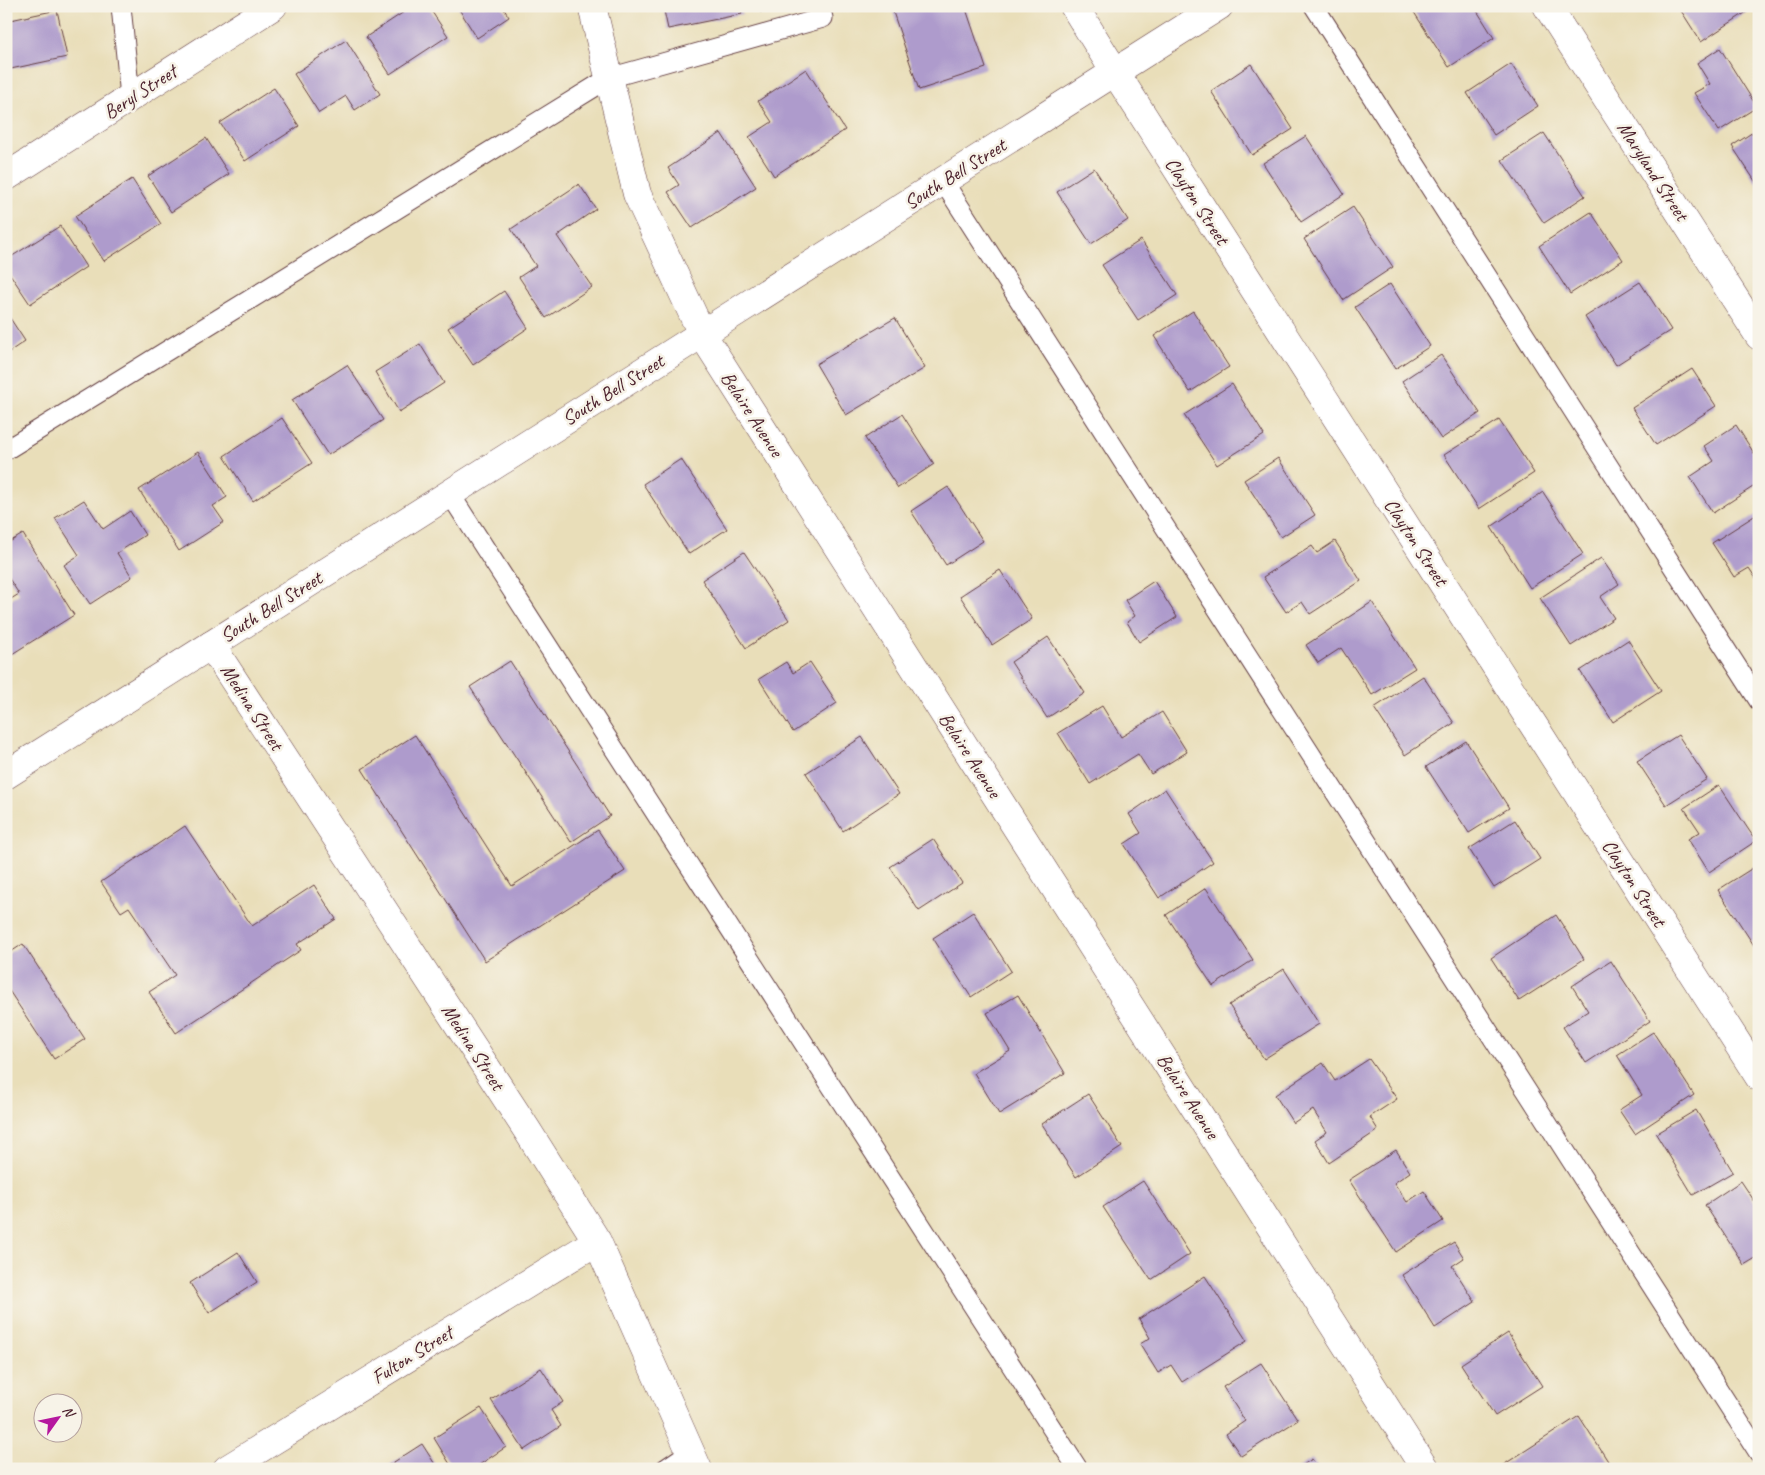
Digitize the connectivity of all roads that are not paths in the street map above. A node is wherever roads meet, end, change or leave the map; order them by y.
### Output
1 (121, 6) edge
2 (273, 6) edge
3 (592, 6) edge
4 (820, 6) edge
5 (1074, 6) edge
6 (1220, 6) edge
7 (1314, 6) edge
8 (1547, 6) edge
9 (1115, 72) junction
10 (609, 78) junction
11 (130, 98) junction
12 (6, 177) edge
13 (943, 181) junction
14 (702, 334) junction
15 (1759, 336) edge
16 (6, 450) edge
17 (450, 494) junction
18 (211, 645) junction
19 (1759, 701) edge
20 (6, 774) edge
21 (1759, 1077) edge
22 (596, 1241) junction
23 (1759, 1453) edge
24 (694, 1460) edge
25 (227, 1469) edge
26 (665, 1469) edge
27 (1078, 1469) edge
28 (1426, 1469) edge

1 - 11 lane
2 - 11 street, Beryl Street
3 - 10 street, Belaire Avenue
4 - 10 lane
5 - 9 street, Clayton Street
6 - 9 street, South Bell Street
7 - 19 lane
8 - 15 street, Maryland Street
9 - 13 street, South Bell Street
9 - 21 street, Clayton Street
10 - 14 street, Belaire Avenue
10 - 16 lane
11 - 12 street, Beryl Street
13 - 14 street, South Bell Street
13 - 23 lane
14 - 17 street, South Bell Street
14 - 28 street, Belaire Avenue
17 - 18 street, South Bell Street
17 - 27 lane
18 - 20 street, South Bell Street
18 - 22 street, Medina Street
22 - 24 street, Medina Street
22 - 25 street, Fulton Street
24 - 26 lane

